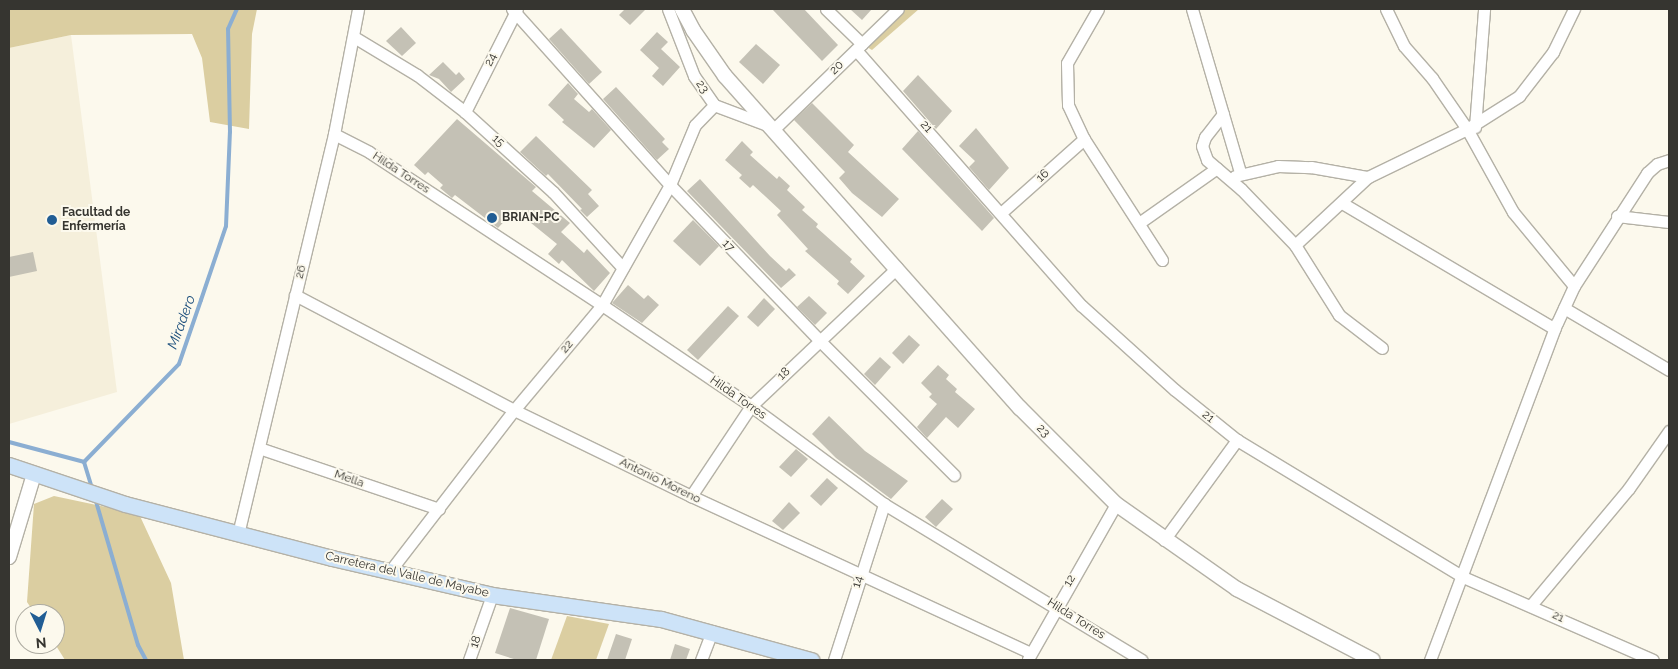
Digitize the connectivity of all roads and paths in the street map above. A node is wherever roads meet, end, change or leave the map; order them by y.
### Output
1 (358, 9) edge
2 (514, 9) edge
3 (668, 9) edge
4 (682, 9) edge
5 (826, 9) edge
6 (898, 9) edge
7 (1098, 9) edge
8 (1192, 9) edge
9 (1386, 9) edge
10 (1484, 9) edge
11 (1574, 9) edge
12 (354, 37) junction
13 (859, 47) junction
14 (714, 105) junction
15 (465, 112) junction
16 (1223, 114) junction
17 (1471, 126) junction
18 (774, 128) junction
19 (334, 134) junction
20 (1084, 139) junction
21 (1669, 160) edge
22 (1217, 168) junction
23 (1240, 172) junction
24 (1368, 177) junction
25 (1230, 180) junction
26 (670, 185) junction
27 (1342, 204) junction
28 (1002, 212) junction
29 (1617, 216) junction
30 (1669, 222) edge
31 (1139, 223) junction
32 (1295, 244) junction
33 (1162, 260) dead end
34 (623, 268) junction
35 (897, 268) junction
36 (1574, 286) junction
37 (295, 295) junction
38 (602, 305) junction
39 (1564, 308) junction
40 (1554, 329) junction
41 (819, 340) junction
42 (1382, 348) dead end
43 (1669, 370) edge
44 (751, 406) junction
45 (514, 410) junction
46 (1669, 432) edge
47 (1237, 440) junction
48 (260, 448) junction
49 (9, 465) edge
50 (34, 474) junction
51 (954, 475) dead end
52 (691, 496) junction
53 (884, 504) junction
54 (1116, 504) junction
55 (439, 510) junction
56 (238, 534) junction
57 (1164, 540) junction
58 (9, 557) edge
59 (390, 572) junction
60 (860, 575) junction
61 (1463, 577) junction
62 (492, 595) junction
63 (1532, 604) junction
64 (1056, 606) junction
65 (712, 631) junction
66 (1029, 657) edge
67 (469, 660) edge
68 (701, 660) edge
69 (811, 660) edge
70 (834, 660) edge
71 (1142, 660) edge
72 (1372, 660) edge
73 (1430, 660) edge
74 (1653, 660) edge

1 - 12 street, 26
2 - 15 street, 24
2 - 26 street, 17
3 - 14 street, 23
4 - 18 street, 23
5 - 13 street, 21
6 - 13 street, 20
7 - 20 street
8 - 16 street
9 - 17 street
10 - 17 street
11 - 17 street
12 - 15 street, 15
12 - 19 street, 26
13 - 18 street, 20
13 - 28 street, 21
14 - 18 street, 23
14 - 26 street, 22
15 - 34 street, 15
16 - 22 street
16 - 23 street
17 - 24 street
17 - 36 street
18 - 35 street, 23
19 - 37 street, 26
19 - 38 street, Hilda Torres
20 - 28 street, 16
20 - 31 street
21 - 29 street
22 - 25 street
22 - 31 street
23 - 24 street
23 - 25 street
24 - 27 street
25 - 32 street
26 - 34 street, 22
26 - 41 street, 17
27 - 32 street
27 - 40 street
28 - 47 street, 21
29 - 30 street
29 - 36 street
31 - 33 street
32 - 42 street
34 - 38 street, 22
35 - 41 street, 18
35 - 54 street, 23
36 - 39 street
37 - 45 street, Antonio Moreno
37 - 48 street, 26
38 - 44 street, Hilda Torres
38 - 45 street, 22
39 - 40 street
39 - 43 street
40 - 61 street
41 - 44 street, 18
41 - 51 street, 17
44 - 52 street, 18
44 - 53 street, Hilda Torres
45 - 52 street, Antonio Moreno
45 - 55 street, 22
46 - 63 street
47 - 57 street
47 - 61 street, 21
48 - 55 street, Mella
48 - 56 street, 26
49 - 50 main road, Carretera del Valle de Mayabe
50 - 56 main road, Carretera del Valle de Mayabe
50 - 58 street
52 - 60 street, Antonio Moreno
53 - 60 street, 14
53 - 64 street, Hilda Torres
54 - 57 street, 23
54 - 64 street, 12
55 - 59 street, 22
56 - 59 main road, Carretera del Valle de Mayabe
57 - 72 street, 23
59 - 62 main road, Carretera del Valle de Mayabe
60 - 66 street, Antonio Moreno
60 - 70 street, 14
61 - 63 street, 21
61 - 73 street
62 - 65 main road, Carretera del Valle de Mayabe
62 - 67 street, 18
63 - 74 street, 21
64 - 66 street, 12
64 - 71 street, Hilda Torres
65 - 68 street
65 - 69 main road, Carretera del Valle de Mayabe

